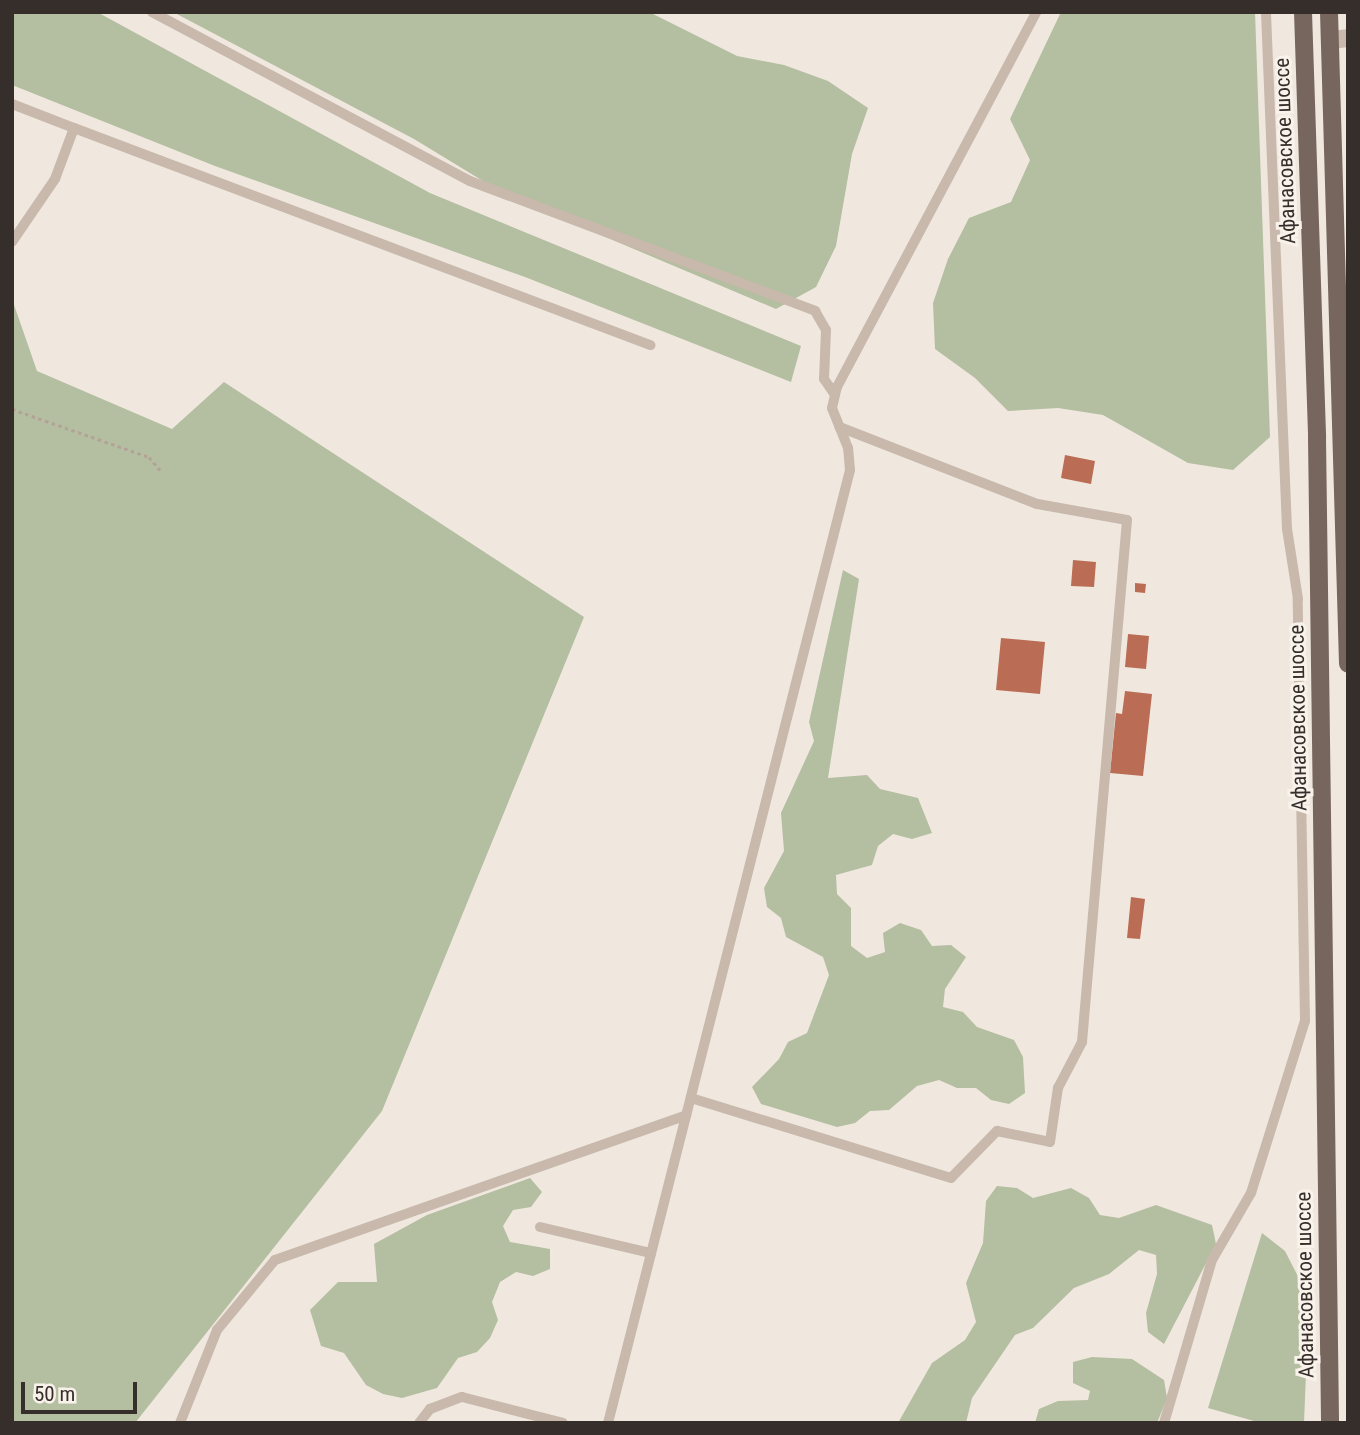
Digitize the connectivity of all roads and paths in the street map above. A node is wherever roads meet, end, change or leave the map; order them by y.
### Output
1 (152, 12) edge
2 (1036, 12) edge
3 (1266, 12) edge
4 (1303, 12) edge
5 (1329, 12) edge
6 (1339, 39) edge
7 (12, 104) edge
8 (74, 128) junction
9 (1341, 187) edge
10 (12, 242) edge
11 (1343, 340) edge
12 (650, 345) dead end
13 (835, 395) junction
14 (12, 409) edge
15 (839, 427) junction
16 (1345, 442) edge
17 (161, 471) dead end
18 (1347, 600) edge
19 (1348, 664) edge
20 (691, 1098) junction
21 (686, 1115) junction
22 (540, 1227) dead end
23 (651, 1253) junction
24 (180, 1423) edge
25 (419, 1423) edge
26 (563, 1423) edge
27 (608, 1423) edge
28 (1164, 1423) edge
29 (1330, 1423) edge

1 - 13 lane
2 - 13 lane
3 - 28 lane
4 - 29 main road, Афанасовское шоссе
5 - 6 main road
6 - 9 main road
7 - 8 lane
8 - 10 lane
8 - 12 lane
9 - 11 main road
11 - 16 main road
13 - 15 lane
14 - 17 path
15 - 20 lane
15 - 20 lane
16 - 18 main road
18 - 19 main road
20 - 21 lane
21 - 23 lane
21 - 24 lane
22 - 23 lane
23 - 27 lane
25 - 26 lane

